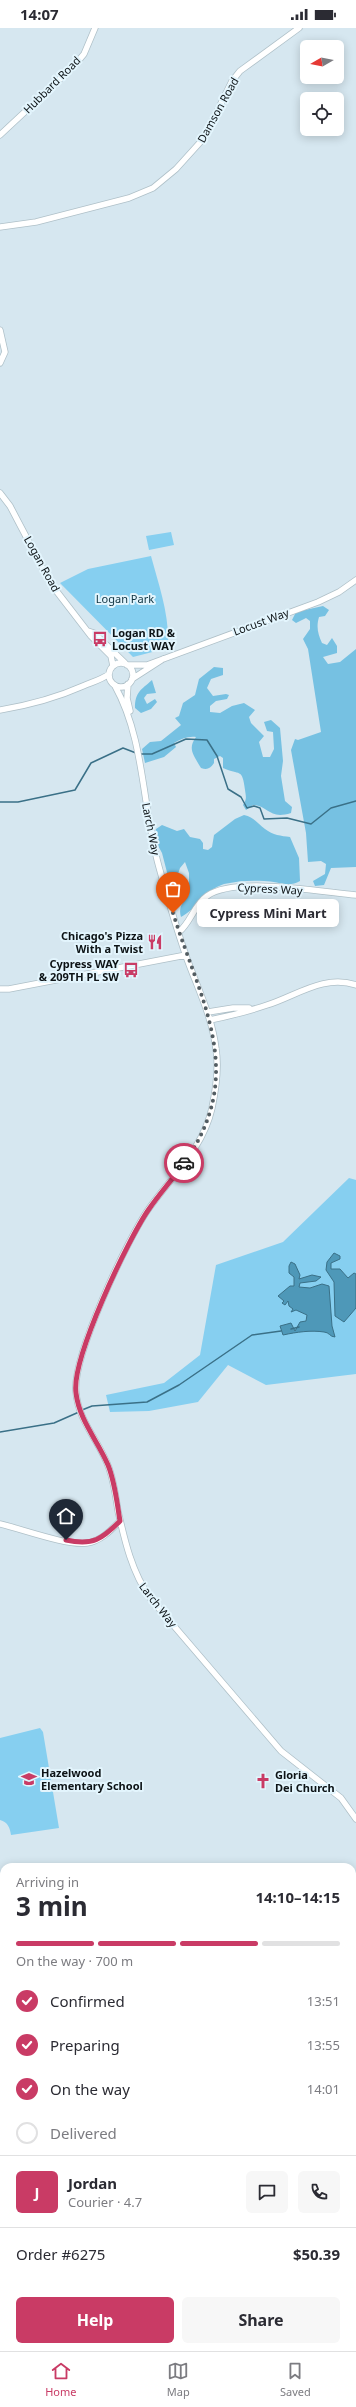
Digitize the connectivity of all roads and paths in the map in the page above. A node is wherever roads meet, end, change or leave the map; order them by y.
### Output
1 (95, 28) edge
2 (299, 28) edge
3 (0, 135) edge
4 (0, 227) edge
5 (0, 330) edge
6 (0, 363) edge
7 (0, 493) edge
8 (356, 580) edge
9 (88, 631) junction
10 (163, 659) junction
11 (126, 664) junction
12 (113, 666) junction
13 (109, 674) junction
14 (130, 682) junction
15 (114, 685) junction
16 (78, 689) junction
17 (0, 710) edge
18 (133, 729) junction
19 (356, 895) edge
20 (179, 932) junction
21 (186, 955) junction
22 (356, 985) edge
23 (0, 989) edge
24 (251, 1008) junction
25 (208, 1012) junction
26 (210, 1020) junction
27 (120, 1521) junction
28 (0, 1524) edge
29 (356, 1819) edge

1 - 3 main road, Hubbard Road
2 - 4 main road, Damson Road
5 - 6 main road
7 - 9 main road, Logan Road
8 - 10 main road, Locust Way
9 - 11 main road, Logan Road
9 - 12 main road, Logan Road
10 - 11 main road, Locust Way
10 - 14 main road, Locust Way
11 - 12 main road
11 - 14 main road
12 - 13 main road
13 - 15 main road
13 - 16 main road
14 - 15 main road
14 - 18 main road, Larch Way
15 - 16 main road
15 - 18 main road, Larch Way
16 - 17 main road
18 - 20 main road, Larch Way
19 - 20 main road, Cypress Way
20 - 21 main road, Larch Way
21 - 23 main road
21 - 25 main road, Larch Way
22 - 24 main road
24 - 25 main road
24 - 26 main road
25 - 26 main road, Larch Way
26 - 27 main road, Larch Way
27 - 28 main road
27 - 29 main road, Larch Way

